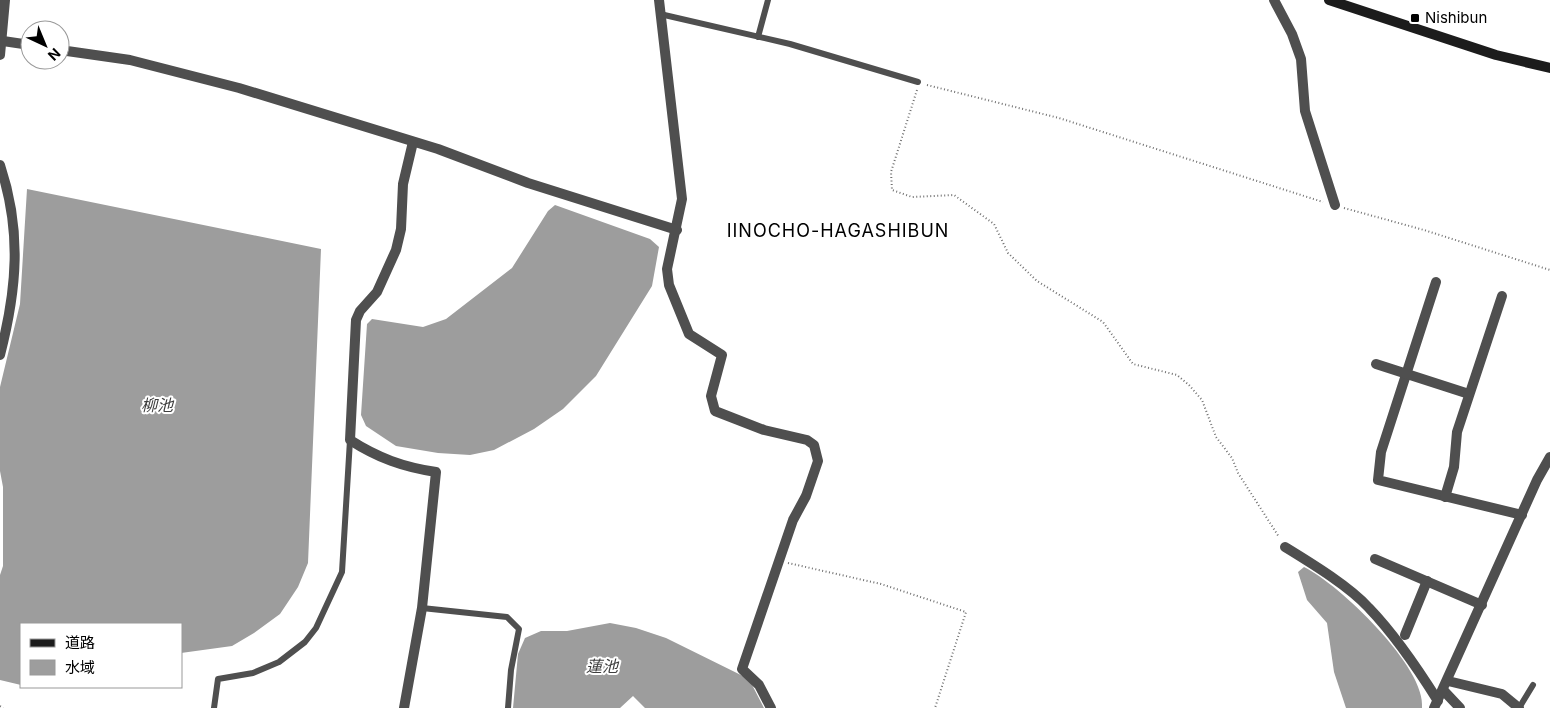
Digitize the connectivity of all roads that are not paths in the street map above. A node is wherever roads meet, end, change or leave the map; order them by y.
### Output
1 (5, 0) edge
2 (659, 0) edge
3 (768, 0) edge
4 (1274, 0) edge
5 (1329, 0) edge
6 (1348, 3) edge
7 (660, 14) junction
8 (758, 37) junction
9 (3, 41) junction
10 (20, 44) edge
11 (70, 51) edge
12 (0, 55) edge
13 (1550, 68) edge
14 (918, 82) road end
15 (413, 142) junction
16 (0, 165) edge
17 (1335, 205) road end
18 (677, 230) junction
19 (1436, 282) dead end
20 (1502, 296) dead end
21 (0, 355) edge
22 (1376, 364) dead end
23 (1406, 374) junction
24 (1469, 394) junction
25 (350, 440) junction
26 (1550, 457) edge
27 (1445, 497) junction
28 (1522, 515) junction
29 (1285, 547) road end
30 (1374, 558) dead end
31 (1427, 582) junction
32 (1482, 605) junction
33 (422, 608) junction
34 (1404, 636) dead end
35 (1448, 681) junction
36 (1533, 685) dead end
37 (1444, 691) junction
38 (1436, 704) edge
39 (214, 708) edge
40 (404, 708) edge
41 (508, 708) edge
42 (771, 708) edge
43 (1460, 708) edge
44 (1519, 708) edge

1 - 9 street
2 - 7 street
3 - 8 lane
4 - 17 street
5 - 6 main road
6 - 13 main road
7 - 8 lane
7 - 18 street
8 - 14 lane
9 - 10 street
9 - 12 street
11 - 15 street
15 - 18 street
15 - 25 street
16 - 21 street
18 - 42 street
19 - 23 street
20 - 24 street
22 - 23 street
23 - 24 street
23 - 27 street
24 - 27 street
25 - 33 street
25 - 39 lane
26 - 28 street
27 - 28 street
28 - 32 street
29 - 38 street
30 - 31 street
31 - 32 street
31 - 34 street
32 - 35 street
33 - 40 street
33 - 41 lane
35 - 37 street
35 - 44 street
36 - 44 lane
37 - 38 street
37 - 43 street

